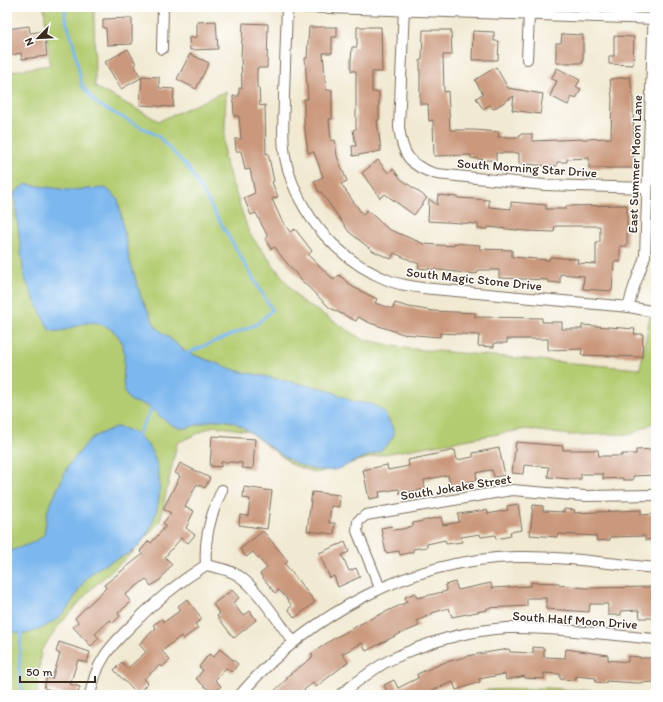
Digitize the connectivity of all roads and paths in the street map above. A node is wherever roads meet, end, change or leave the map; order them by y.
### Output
1 (163, 7) edge
2 (288, 7) edge
3 (299, 7) edge
4 (654, 7) edge
5 (404, 8) edge
6 (529, 14) junction
7 (655, 19) edge
8 (162, 49) dead end
9 (527, 59) dead end
10 (647, 188) junction
11 (629, 307) junction
12 (656, 312) edge
13 (222, 490) dead end
14 (656, 495) edge
15 (206, 565) junction
16 (656, 568) edge
17 (380, 588) junction
18 (656, 639) edge
19 (293, 641) junction
20 (90, 695) edge
21 (240, 695) edge
22 (340, 695) edge

1 - 8 street
2 - 11 street, South Magic Stone Drive
3 - 5 street
4 - 7 street, East Summer Moon Lane
5 - 6 street
5 - 10 street, South Morning Star Drive
6 - 7 street
6 - 9 street
7 - 10 street, East Summer Moon Lane
10 - 11 street, East Summer Moon Lane
11 - 12 street, South Magic Stone Drive
13 - 15 street
14 - 17 street, South Jokake Street
15 - 19 street
15 - 20 street
16 - 17 street
17 - 19 street
18 - 22 street, South Half Moon Drive
19 - 21 street

